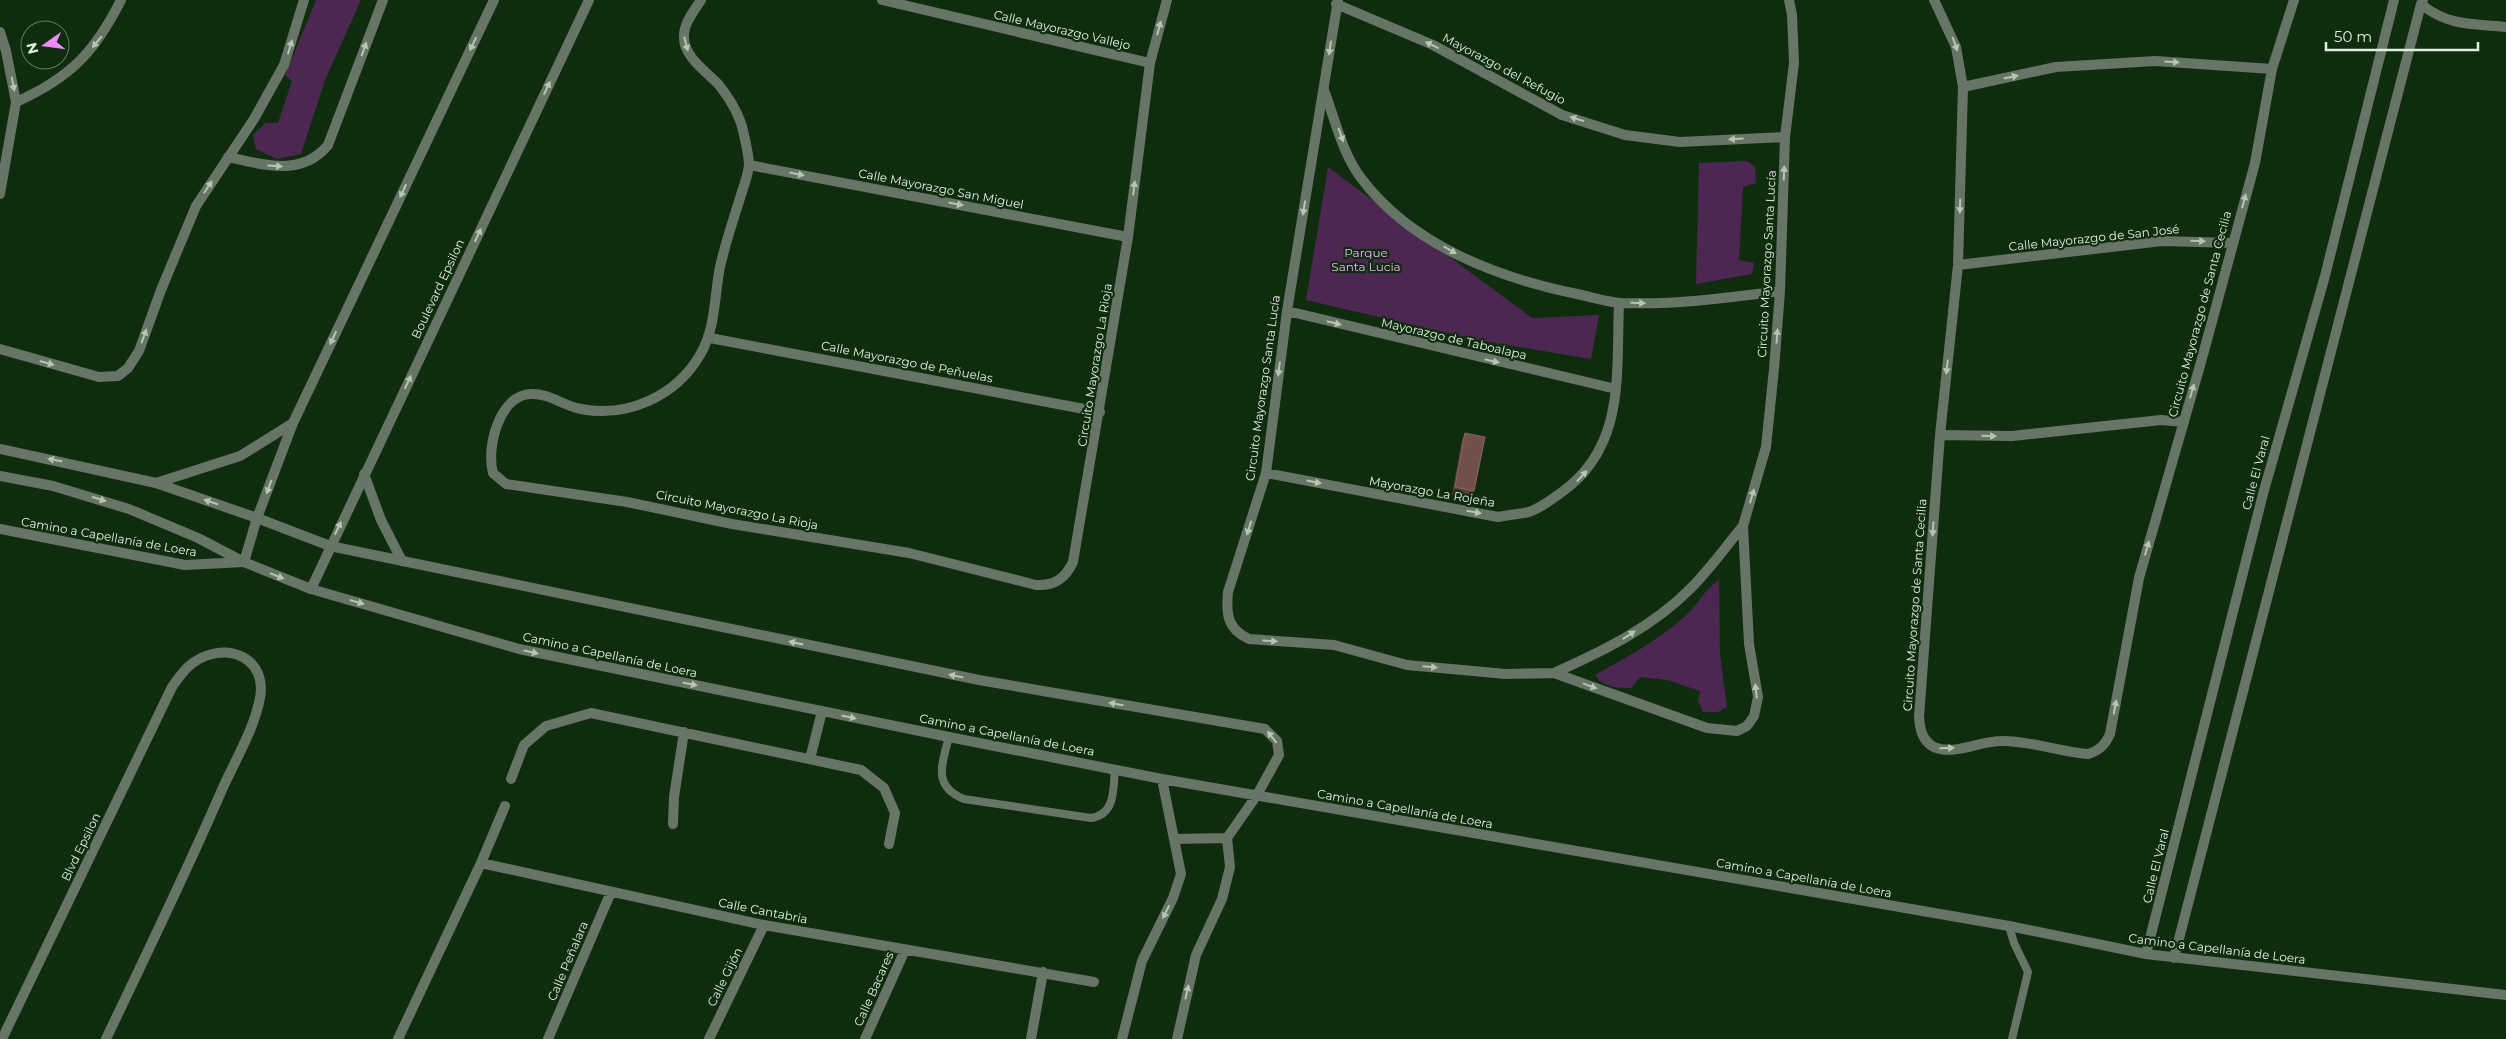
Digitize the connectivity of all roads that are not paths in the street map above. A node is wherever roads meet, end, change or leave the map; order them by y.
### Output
1 (121, 0) edge
2 (304, 0) edge
3 (383, 0) edge
4 (494, 0) edge
5 (590, 0) edge
6 (701, 0) edge
7 (882, 0) edge
8 (1167, 0) edge
9 (1789, 0) edge
10 (1934, 0) edge
11 (2294, 0) edge
12 (2394, 0) edge
13 (1337, 2) edge
14 (2422, 2) edge
15 (2506, 27) edge
16 (0, 32) edge
17 (1150, 63) junction
18 (2272, 69) junction
19 (1963, 87) junction
20 (1324, 90) junction
21 (16, 102) junction
22 (1785, 137) junction
23 (228, 157) junction
24 (749, 165) junction
25 (0, 194) edge
26 (1128, 237) junction
27 (2232, 244) junction
28 (1958, 265) junction
29 (1780, 291) junction
30 (1619, 303) junction
31 (1287, 311) junction
32 (710, 338) junction
33 (0, 349) edge
34 (1616, 389) junction
35 (1100, 412) junction
36 (2184, 422) junction
37 (293, 423) junction
38 (1940, 435) junction
39 (0, 449) edge
40 (1266, 473) junction
41 (364, 474) junction
42 (0, 476) edge
43 (156, 483) junction
44 (258, 518) junction
45 (1743, 526) junction
46 (0, 529) edge
47 (330, 546) junction
48 (402, 561) junction
49 (244, 562) junction
50 (311, 589) junction
51 (1554, 673) junction
52 (822, 711) junction
53 (684, 732) junction
54 (949, 737) junction
55 (810, 759) junction
56 (1115, 769) junction
57 (511, 779) dead end
58 (1162, 779) junction
59 (1257, 795) junction
60 (505, 806) dead end
61 (673, 824) dead end
62 (1227, 838) junction
63 (1174, 840) junction
64 (889, 844) dead end
65 (481, 863) junction
66 (611, 892) junction
67 (764, 925) junction
68 (2009, 926) junction
69 (906, 950) junction
70 (2146, 954) junction
71 (2174, 958) junction
72 (1043, 972) junction
73 (1094, 982) dead end
74 (2506, 995) edge
75 (3, 1039) edge
76 (106, 1039) edge
77 (398, 1039) edge
78 (548, 1039) edge
79 (709, 1039) edge
80 (865, 1039) edge
81 (1031, 1039) edge
82 (1122, 1039) edge
83 (1176, 1039) edge
84 (2012, 1039) edge

1 -> 21 street
23 -> 2 street
23 -> 3 street
4 -> 37 street
41 -> 5 street, Boulevard Epsilon
6 -> 24 street, Circuito Mayorazgo La Rioja
7 - 17 street, Calle Mayorazgo Vallejo
17 -> 8 street, Circuito Mayorazgo La Rioja
9 - 22 street, Circuito Mayorazgo Santa Lucía
10 -> 19 street, Circuito Mayorazgo de Santa Cecilia
11 - 18 street, Circuito Mayorazgo de Santa Cecilia
12 - 70 street, Calle El Varal
13 -> 20 street, Circuito Mayorazgo Santa Lucía
22 -> 13 street, Mayorazgo del Refugio
14 - 15 street
14 - 71 street
16 -> 21 street
26 -> 17 street, Circuito Mayorazgo La Rioja
19 -> 18 street
27 -> 18 street, Circuito Mayorazgo de Santa Cecilia
19 -> 28 street, Circuito Mayorazgo de Santa Cecilia
20 -> 30 street
20 -> 31 street, Circuito Mayorazgo Santa Lucía
21 - 25 street
29 -> 22 street, Circuito Mayorazgo Santa Lucía
33 -> 23 street
24 -> 26 street, Calle Mayorazgo San Miguel
24 - 32 street, Circuito Mayorazgo La Rioja
26 - 35 street, Circuito Mayorazgo La Rioja
28 -> 27 street, Calle Mayorazgo de San José
36 -> 27 street, Circuito Mayorazgo de Santa Cecilia
28 -> 38 street, Circuito Mayorazgo de Santa Cecilia
30 -> 29 street
45 -> 29 street, Circuito Mayorazgo Santa Lucía
30 - 34 street, Mayorazgo La Rojeña
31 -> 34 street, Mayorazgo de Taboalapa
31 -> 40 street, Circuito Mayorazgo Santa Lucía
32 - 35 street, Calle Mayorazgo de Peñuelas
32 - 35 street, Circuito Mayorazgo La Rioja
40 -> 34 street, Mayorazgo La Rojeña
38 -> 36 street
38 -> 36 street, Circuito Mayorazgo de Santa Cecilia
37 - 43 street
37 -> 44 street
43 -> 39 street
40 -> 51 street, Circuito Mayorazgo Santa Lucía
47 -> 41 street, Boulevard Epsilon
41 - 48 street
42 -> 49 street, Camino a Capellanía de Loera
44 -> 43 street
44 - 47 street
44 - 49 street
51 -> 45 street, Circuito Mayorazgo Santa Lucía
51 -> 45 street, Circuito Mayorazgo Santa Lucía
46 - 49 street, Camino a Capellanía de Loera
47 - 48 street
47 - 50 street, Boulevard Epsilon
59 -> 48 street
49 -> 50 street, Camino a Capellanía de Loera
50 -> 52 street, Camino a Capellanía de Loera
52 -> 54 street, Camino a Capellanía de Loera
52 - 55 street
53 - 55 street
53 - 57 street
53 - 61 street
54 - 56 street, Camino a Capellanía de Loera
54 - 56 lane
55 - 64 street
56 - 58 street, Camino a Capellanía de Loera
58 - 59 street, Camino a Capellanía de Loera
58 - 63 street
59 - 62 street
59 - 68 street, Camino a Capellanía de Loera
60 - 65 street
62 - 63 street
83 -> 62 street
63 -> 82 street
65 - 66 street, Calle Cantabria
65 - 77 street
66 - 67 street, Calle Cantabria
66 - 78 street, Calle Peñalara
67 - 69 street, Calle Cantabria
67 - 79 street, Calle Gijón
68 - 70 street, Camino a Capellanía de Loera
68 - 84 lane
69 - 72 street, Calle Cantabria
69 - 80 street, Calle Bacares
70 - 71 street, Camino a Capellanía de Loera
71 - 74 street, Camino a Capellanía de Loera
72 - 73 street, Calle Cantabria
72 - 81 street
75 - 76 street, Blvd Epsilon

